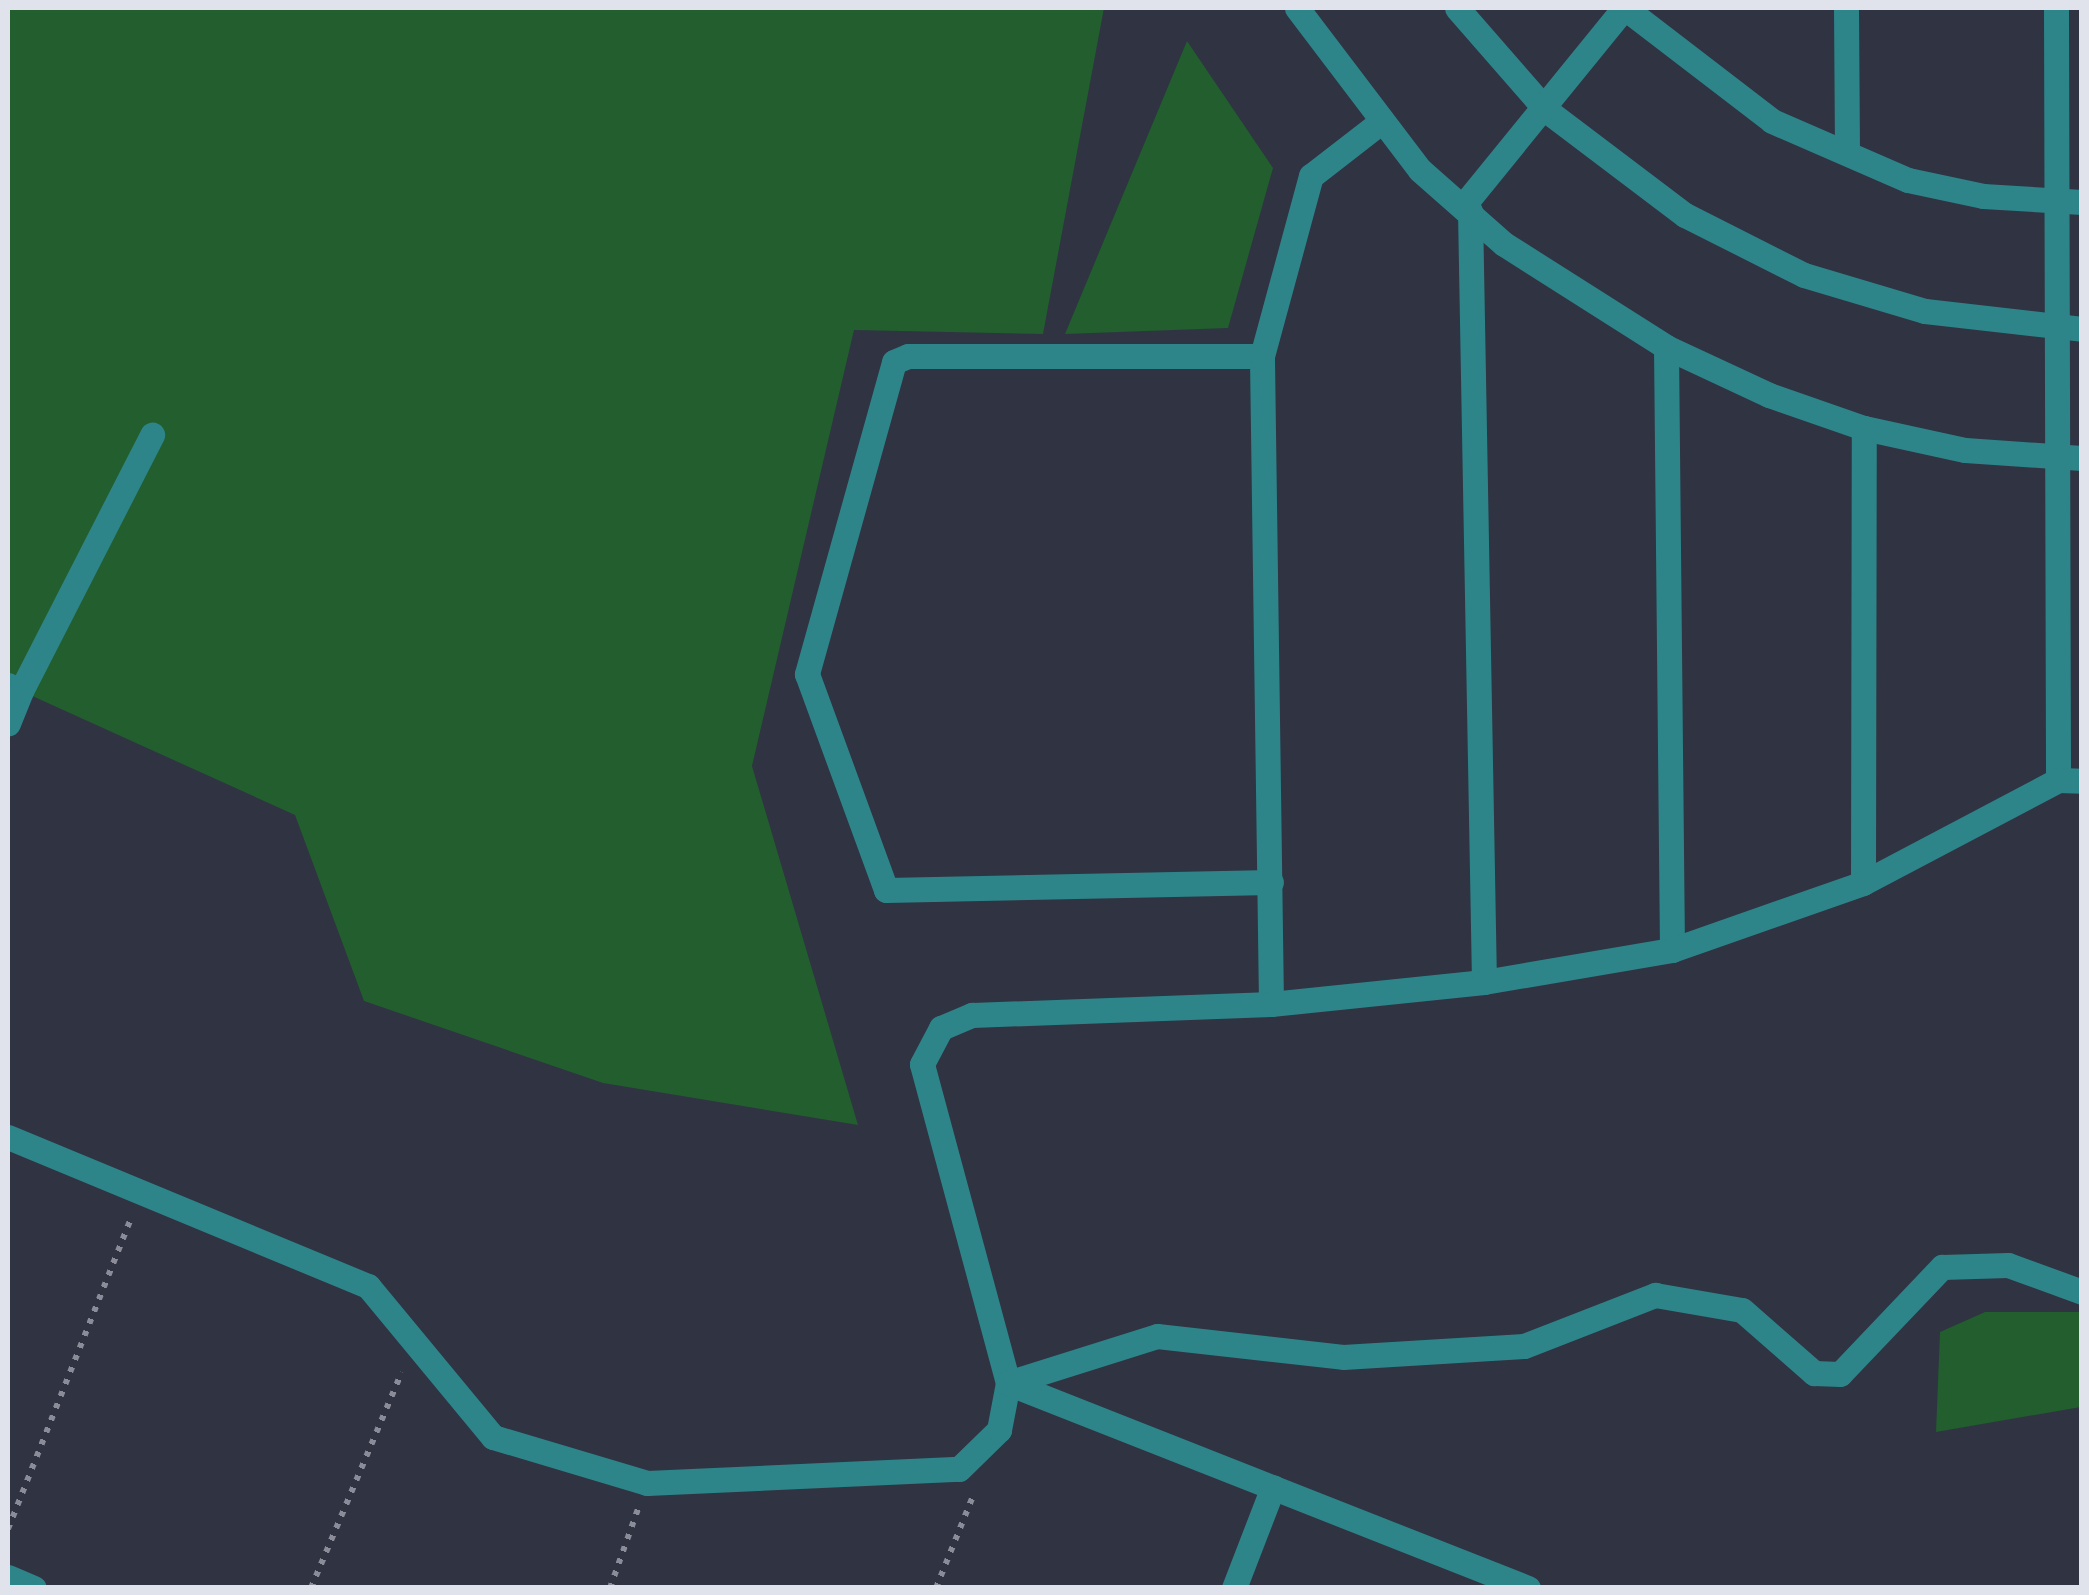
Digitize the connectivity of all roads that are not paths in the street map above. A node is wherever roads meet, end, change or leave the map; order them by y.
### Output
1 (1297, 8) edge
2 (1457, 8) edge
3 (1625, 8) edge
4 (1846, 8) edge
5 (2056, 8) edge
6 (1546, 110) junction
7 (1382, 121) junction
8 (1847, 151) junction
9 (2069, 202) edge
10 (1467, 208) junction
11 (2071, 328) edge
12 (1666, 347) junction
13 (1262, 356) junction
14 (1864, 428) junction
15 (152, 435) dead end
16 (2071, 458) edge
17 (14, 688) edge
18 (8, 722) edge
19 (2070, 781) edge
20 (1271, 882) junction
21 (1863, 883) junction
22 (1672, 950) junction
23 (1484, 982) junction
24 (1270, 1004) junction
25 (8, 1137) edge
26 (2082, 1292) edge
27 (1008, 1383) junction
28 (1273, 1486) junction
29 (8, 1576) edge
30 (34, 1588) edge
31 (1234, 1588) edge
32 (1528, 1588) edge

1 - 7 street
2 - 6 street
3 - 6 street
3 - 8 street
4 - 8 street
5 - 9 street
6 - 10 street
6 - 11 street
7 - 10 street
7 - 13 street
8 - 9 street
9 - 11 street
10 - 12 street
10 - 23 street
11 - 16 street
12 - 14 street
12 - 22 street
13 - 20 street
13 - 20 street
14 - 16 street
14 - 21 street
15 - 17 street
16 - 19 street
17 - 18 street
19 - 21 street
20 - 24 street
21 - 22 street
22 - 23 street
23 - 24 street
24 - 27 street
25 - 27 street
26 - 27 street
27 - 28 street
28 - 31 street
28 - 32 street
29 - 30 street

